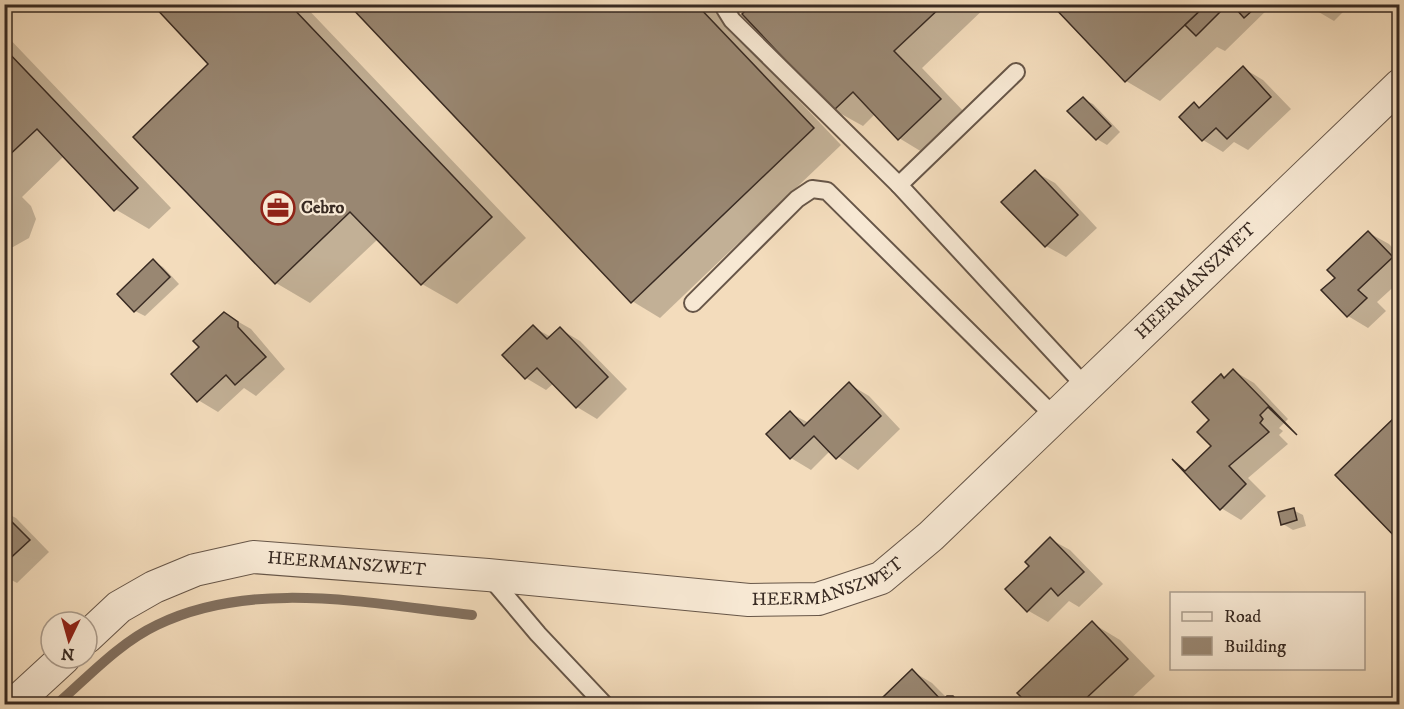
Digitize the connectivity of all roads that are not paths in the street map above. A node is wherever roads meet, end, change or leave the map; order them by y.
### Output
1 (722, 4) edge
2 (1016, 72) dead end
3 (1400, 85) edge
4 (899, 185) junction
5 (693, 303) dead end
6 (1085, 386) junction
7 (1054, 417) junction
8 (488, 575) junction
9 (99, 626) edge
10 (51, 670) edge
11 (14, 705) edge
12 (604, 705) edge

1 - 4 lane
2 - 4 lane
3 - 6 street, HEERMANSZWET
4 - 6 lane
5 - 7 lane
6 - 7 street, HEERMANSZWET
7 - 8 street, HEERMANSZWET
8 - 9 street, HEERMANSZWET
8 - 12 lane
10 - 11 street

